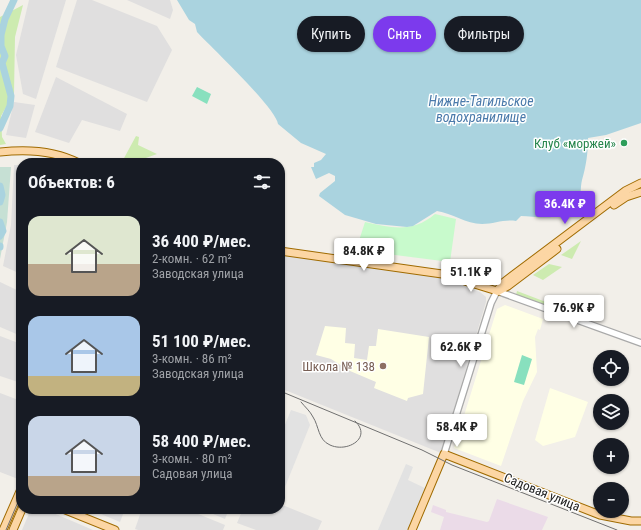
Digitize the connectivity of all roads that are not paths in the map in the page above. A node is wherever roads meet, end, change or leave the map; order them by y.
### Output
1 (0, 152) edge
2 (65, 158) edge
3 (639, 184) edge
4 (641, 192) edge
5 (285, 252) edge
6 (497, 291) junction
7 (641, 343) edge
8 (444, 454) junction
9 (16, 502) edge
10 (20, 514) edge
11 (75, 514) edge
12 (641, 521) edge
13 (3, 530) edge
14 (13, 530) edge
15 (115, 530) edge
16 (412, 530) edge

1 - 2 main road
3 - 6 main road
4 - 6 main road
5 - 6 main road
6 - 7 street
6 - 8 street
8 - 12 main road, Садовая улица
8 - 16 main road
9 - 13 main road
10 - 14 main road
11 - 15 main road

